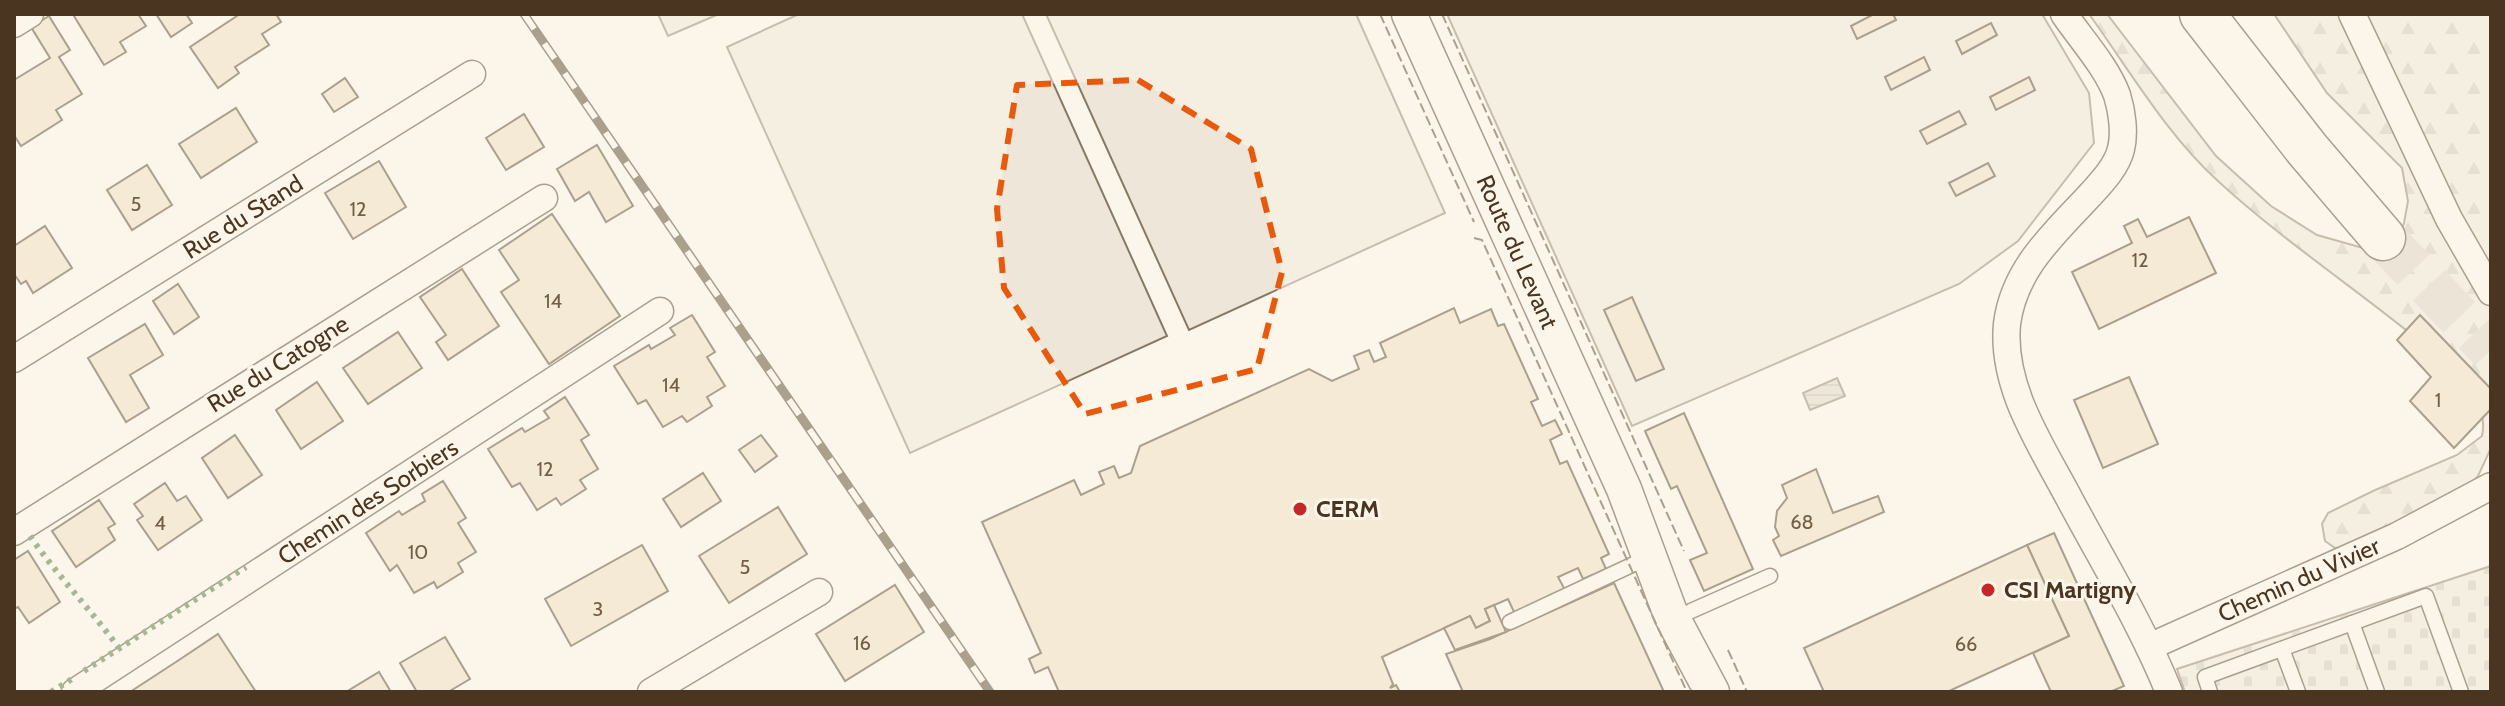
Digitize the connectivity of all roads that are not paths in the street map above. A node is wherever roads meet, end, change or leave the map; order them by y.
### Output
1 (30, 14) edge
2 (1409, 14) edge
3 (2064, 14) edge
4 (2202, 14) edge
5 (2352, 14) edge
6 (14, 24) edge
7 (472, 74) dead end
8 (544, 198) dead end
9 (2383, 238) tunnel mouth
10 (2491, 292) edge
11 (660, 311) dead end
12 (14, 359) edge
13 (2491, 486) edge
14 (14, 532) edge
15 (1655, 554) junction
16 (1770, 576) dead end
17 (819, 592) dead end
18 (1691, 611) junction
19 (1510, 622) dead end
20 (2352, 623) junction
21 (2149, 647) junction
22 (2282, 649) junction
23 (75, 692) edge
24 (651, 692) edge
25 (1712, 692) edge
26 (1719, 692) edge
27 (2169, 692) edge
28 (2210, 692) edge
29 (2298, 692) edge
30 (2377, 692) edge
31 (2461, 692) edge

1 - 6 street
2 - 15 street, Route du Levant
3 - 21 street
4 - 9 highway
5 - 10 street
7 - 12 street, Rue du Stand
8 - 14 street, Rue du Catogne
11 - 23 street, Chemin des Sorbiers
13 - 21 street, Chemin du Vivier
15 - 18 street, Route du Levant
15 - 19 lane
15 - 25 street, Route du Levant
16 - 18 lane
17 - 24 street
18 - 26 street, Route du Levant
20 - 22 lane
20 - 30 lane
20 - 31 lane
21 - 27 street
22 - 28 lane
22 - 29 lane

